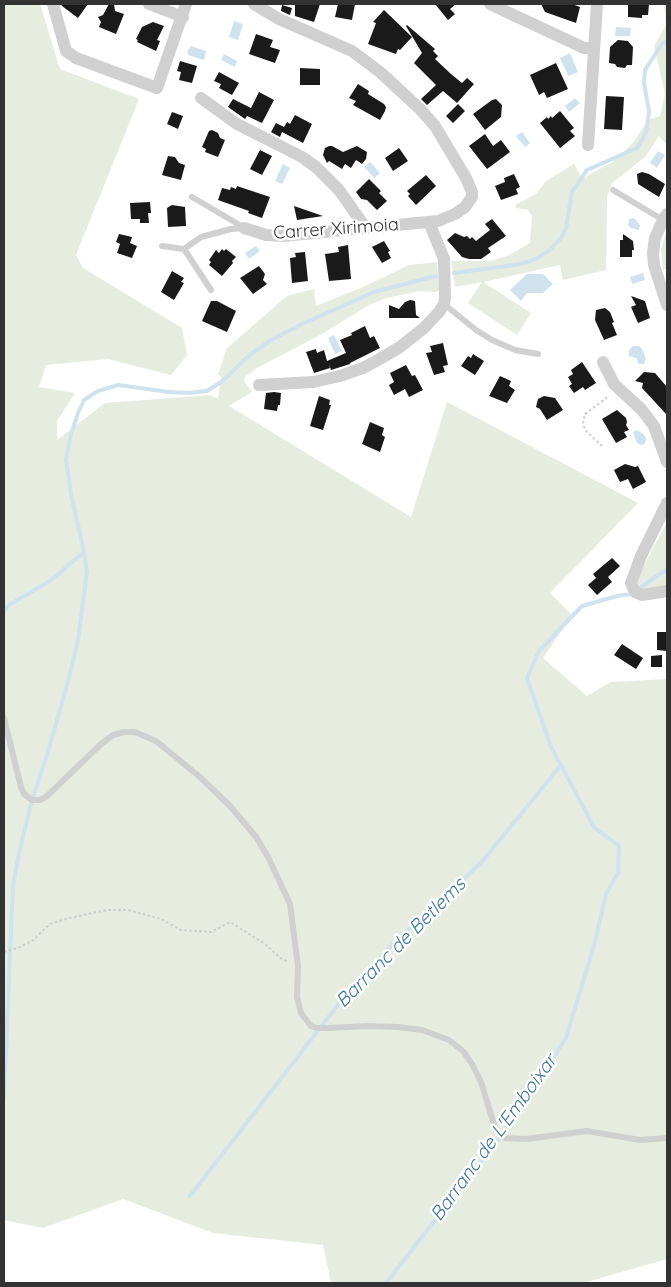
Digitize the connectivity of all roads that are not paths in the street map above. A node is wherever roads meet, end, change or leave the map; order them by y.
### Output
1 (53, 4) edge
2 (149, 4) edge
3 (186, 4) edge
4 (254, 4) edge
5 (490, 4) edge
6 (597, 4) edge
7 (183, 17) junction
8 (594, 48) junction
9 (201, 98) dead end
10 (588, 145) dead end
11 (613, 190) dead end
12 (192, 197) dead end
13 (665, 217) edge
14 (429, 222) junction
15 (365, 227) junction
16 (244, 228) junction
17 (162, 246) dead end
18 (184, 249) junction
19 (664, 285) edge
20 (211, 290) dead end
21 (444, 304) junction
22 (667, 305) edge
23 (538, 354) dead end
24 (603, 362) dead end
25 (259, 385) dead end
26 (667, 462) edge
27 (667, 503) edge
28 (667, 591) edge
29 (4, 718) edge
30 (667, 1138) edge

1 - 7 street
2 - 7 street
3 - 7 street
4 - 14 street, Carrer Xirimoia
5 - 8 street
6 - 8 street
8 - 10 street
9 - 15 street
11 - 13 lane
12 - 16 lane, Carrer Xirimoia
13 - 19 street
14 - 15 street, Carrer Xirimoia
14 - 21 street
15 - 16 street, Carrer Xirimoia
16 - 18 lane
17 - 18 lane
18 - 20 lane
19 - 22 street
21 - 23 lane
21 - 25 street
24 - 26 street
27 - 28 street
29 - 30 lane

